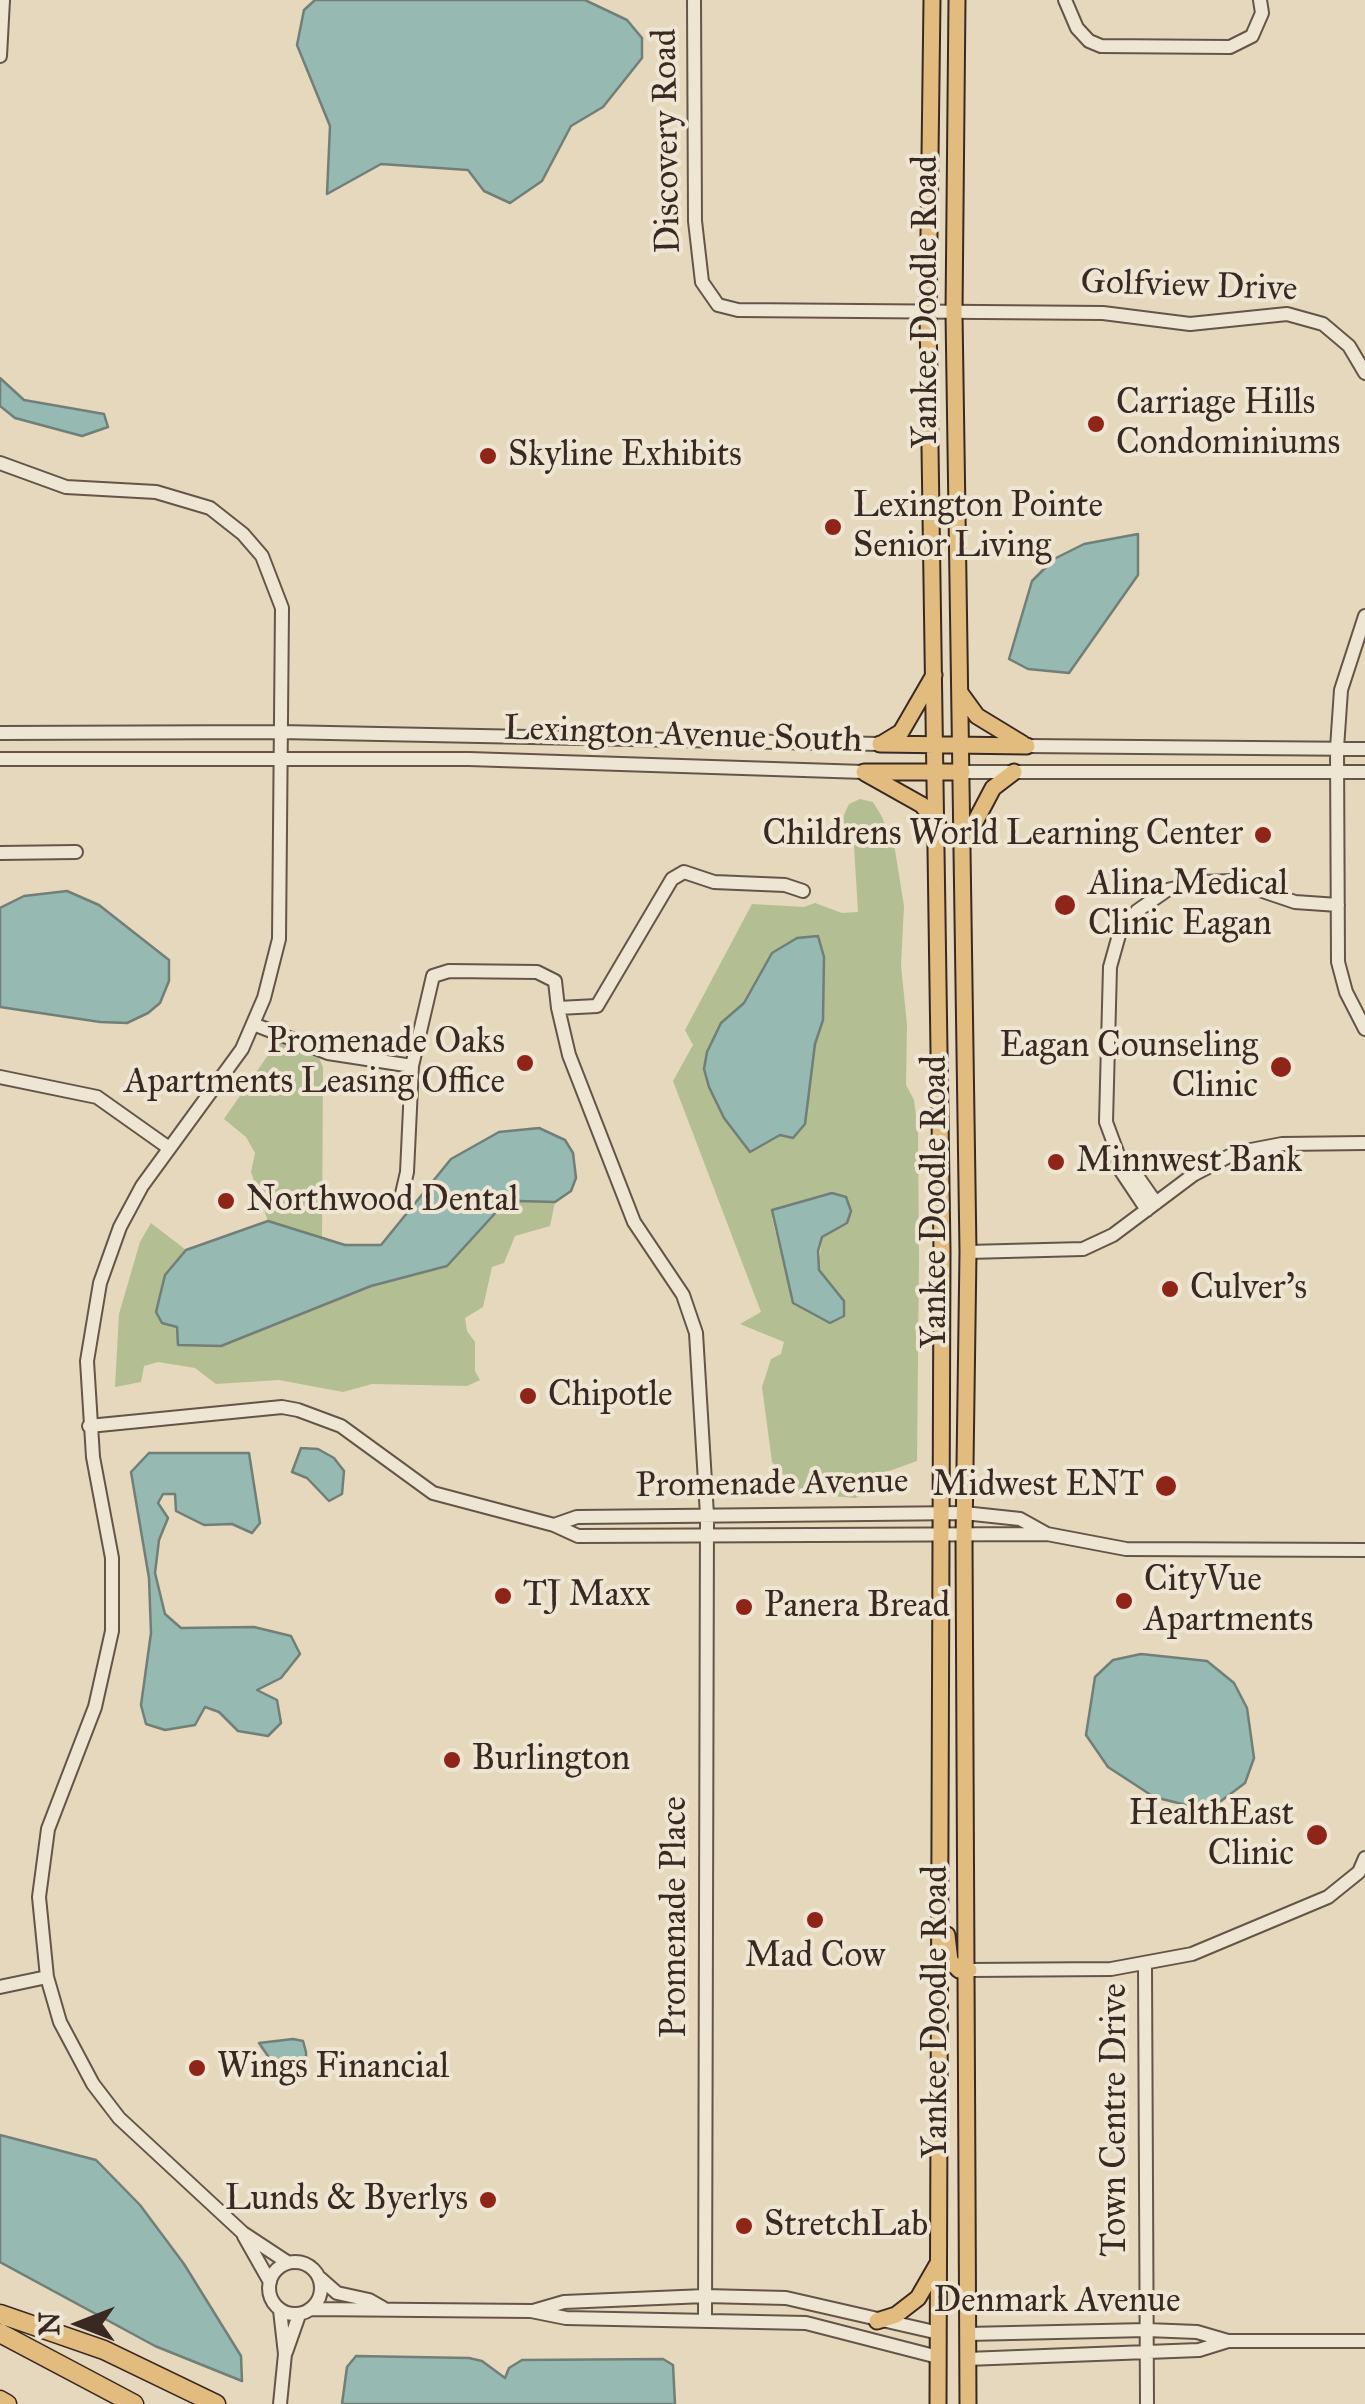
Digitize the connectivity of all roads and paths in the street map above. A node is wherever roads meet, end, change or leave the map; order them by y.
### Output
1 (3, 0) edge
2 (694, 0) edge
3 (932, 0) edge
4 (958, 0) edge
5 (1065, 0) edge
6 (1260, 0) edge
7 (0, 56) edge
8 (928, 313) junction
9 (954, 313) junction
10 (1365, 373) edge
11 (0, 463) edge
12 (1365, 616) edge
13 (936, 672) junction
14 (960, 693) junction
15 (280, 732) junction
16 (0, 733) edge
17 (880, 744) junction
18 (937, 746) junction
19 (961, 746) junction
20 (1027, 746) junction
21 (1337, 748) junction
22 (1365, 749) edge
23 (280, 756) junction
24 (0, 759) edge
25 (864, 772) junction
26 (938, 772) junction
27 (962, 772) junction
28 (1014, 772) junction
29 (1337, 772) junction
30 (1365, 772) edge
31 (938, 825) junction
32 (962, 846) junction
33 (76, 852) dead end
34 (0, 853) edge
35 (803, 891) dead end
36 (1338, 905) junction
37 (558, 1008) junction
38 (253, 1024) junction
39 (1365, 1029) edge
40 (412, 1066) junction
41 (0, 1077) edge
42 (1365, 1143) edge
43 (169, 1148) junction
44 (388, 1203) dead end
45 (1152, 1206) junction
46 (968, 1252) junction
47 (90, 1426) junction
48 (940, 1513) junction
49 (964, 1513) junction
50 (708, 1515) junction
51 (554, 1525) junction
52 (707, 1534) junction
53 (1047, 1534) junction
54 (940, 1537) junction
55 (964, 1537) junction
56 (1365, 1550) edge
57 (939, 1841) junction
58 (1365, 1858) edge
59 (1146, 1966) junction
60 (969, 1970) junction
61 (47, 1977) junction
62 (0, 1987) edge
63 (243, 2233) junction
64 (287, 2262) junction
65 (938, 2262) junction
66 (320, 2278) junction
67 (270, 2282) junction
68 (705, 2296) junction
69 (383, 2308) junction
70 (280, 2310) junction
71 (531, 2311) junction
72 (305, 2312) junction
73 (0, 2314) edge
74 (704, 2320) junction
75 (877, 2321) junction
76 (1146, 2330) junction
77 (0, 2333) edge
78 (938, 2334) junction
79 (968, 2334) junction
80 (1228, 2341) junction
81 (1365, 2342) edge
82 (1146, 2351) junction
83 (285, 2354) junction
84 (938, 2356) junction
85 (967, 2359) junction
86 (0, 2400) edge
87 (281, 2400) edge
88 (7, 2404) edge
89 (134, 2404) edge
90 (216, 2404) edge
91 (938, 2404) edge
92 (968, 2404) edge
93 (1147, 2404) edge

1 - 7 street
2 - 8 street, Discovery Road
3 - 8 main road, Yankee Doodle Road
4 - 9 main road, Yankee Doodle Road
5 - 6 street
8 - 9 street, Golfview Drive
8 - 13 main road, Yankee Doodle Road
9 - 10 street, Golfview Drive
9 - 14 main road, Yankee Doodle Road
11 - 15 street
12 - 21 street
13 - 17 main road
13 - 18 main road, Yankee Doodle Road
14 - 19 main road, Yankee Doodle Road
14 - 20 main road
15 - 16 street, Lexington Avenue South
15 - 17 street, Lexington Avenue South
15 - 23 street
17 - 18 main road, Lexington Avenue South
18 - 19 main road, Lexington Avenue South
18 - 26 main road, Yankee Doodle Road
19 - 20 main road, Lexington Avenue South
19 - 27 main road, Yankee Doodle Road
20 - 21 street, Lexington Avenue South
21 - 22 street, Lexington Avenue South
21 - 29 street
23 - 24 street, Lexington Avenue South
23 - 25 street, Lexington Avenue South
23 - 38 street
25 - 26 main road, Lexington Avenue South
25 - 31 main road
26 - 27 main road, Lexington Avenue South
26 - 31 main road, Yankee Doodle Road
27 - 28 street, Lexington Avenue South
27 - 32 main road, Yankee Doodle Road
28 - 29 street, Lexington Avenue South
28 - 32 main road
29 - 30 street, Lexington Avenue South
29 - 36 street
31 - 48 main road, Yankee Doodle Road
32 - 46 main road, Yankee Doodle Road
33 - 34 street
35 - 37 street
36 - 39 street
36 - 45 street
37 - 40 street
37 - 50 street, Promenade Place
38 - 40 street
38 - 43 street
40 - 44 street
41 - 43 street
42 - 45 street
43 - 47 street
45 - 46 street
46 - 49 main road, Yankee Doodle Road
47 - 51 street, Promenade Avenue
47 - 61 street
48 - 49 street, Promenade Avenue
48 - 50 street, Promenade Avenue
48 - 54 main road, Yankee Doodle Road
49 - 53 street, Promenade Avenue
49 - 55 main road, Yankee Doodle Road
50 - 51 street, Promenade Avenue
50 - 52 street, Promenade Place
51 - 52 street, Promenade Avenue
52 - 54 street, Promenade Avenue
52 - 68 street, Promenade Place
53 - 55 street, Promenade Avenue
53 - 56 street, Promenade Avenue
54 - 55 street, Promenade Avenue
54 - 57 main road, Yankee Doodle Road
55 - 60 main road, Yankee Doodle Road
57 - 60 main road
57 - 65 main road, Yankee Doodle Road
58 - 59 street, Town Centre Drive
59 - 60 street
59 - 76 street, Town Centre Drive
60 - 79 main road, Yankee Doodle Road
61 - 62 street
61 - 63 street
63 - 64 street
63 - 67 street
64 - 66 street
64 - 67 street
65 - 75 main road
65 - 78 main road, Yankee Doodle Road
66 - 69 street, Denmark Avenue
66 - 72 street
67 - 70 street
68 - 71 street, Denmark Avenue
68 - 74 street, Promenade Place
68 - 75 street, Denmark Avenue
69 - 71 street, Denmark Avenue
69 - 72 street, Denmark Avenue
70 - 72 street
70 - 83 street
71 - 74 street, Denmark Avenue
72 - 83 street
73 - 90 highway
74 - 84 street, Denmark Avenue
75 - 78 street, Denmark Avenue
76 - 79 street, Denmark Avenue
76 - 80 street, Denmark Avenue
76 - 82 street, Town Centre Drive
77 - 89 highway
78 - 79 main road, Denmark Avenue
78 - 84 main road, Yankee Doodle Road
79 - 85 main road, Yankee Doodle Road
80 - 81 street, Denmark Avenue
80 - 82 street, Denmark Avenue
82 - 85 street, Denmark Avenue
82 - 93 street, Town Centre Drive
83 - 87 street
84 - 85 main road, Denmark Avenue
84 - 91 main road, Yankee Doodle Road
85 - 92 main road, Yankee Doodle Road
86 - 88 highway

